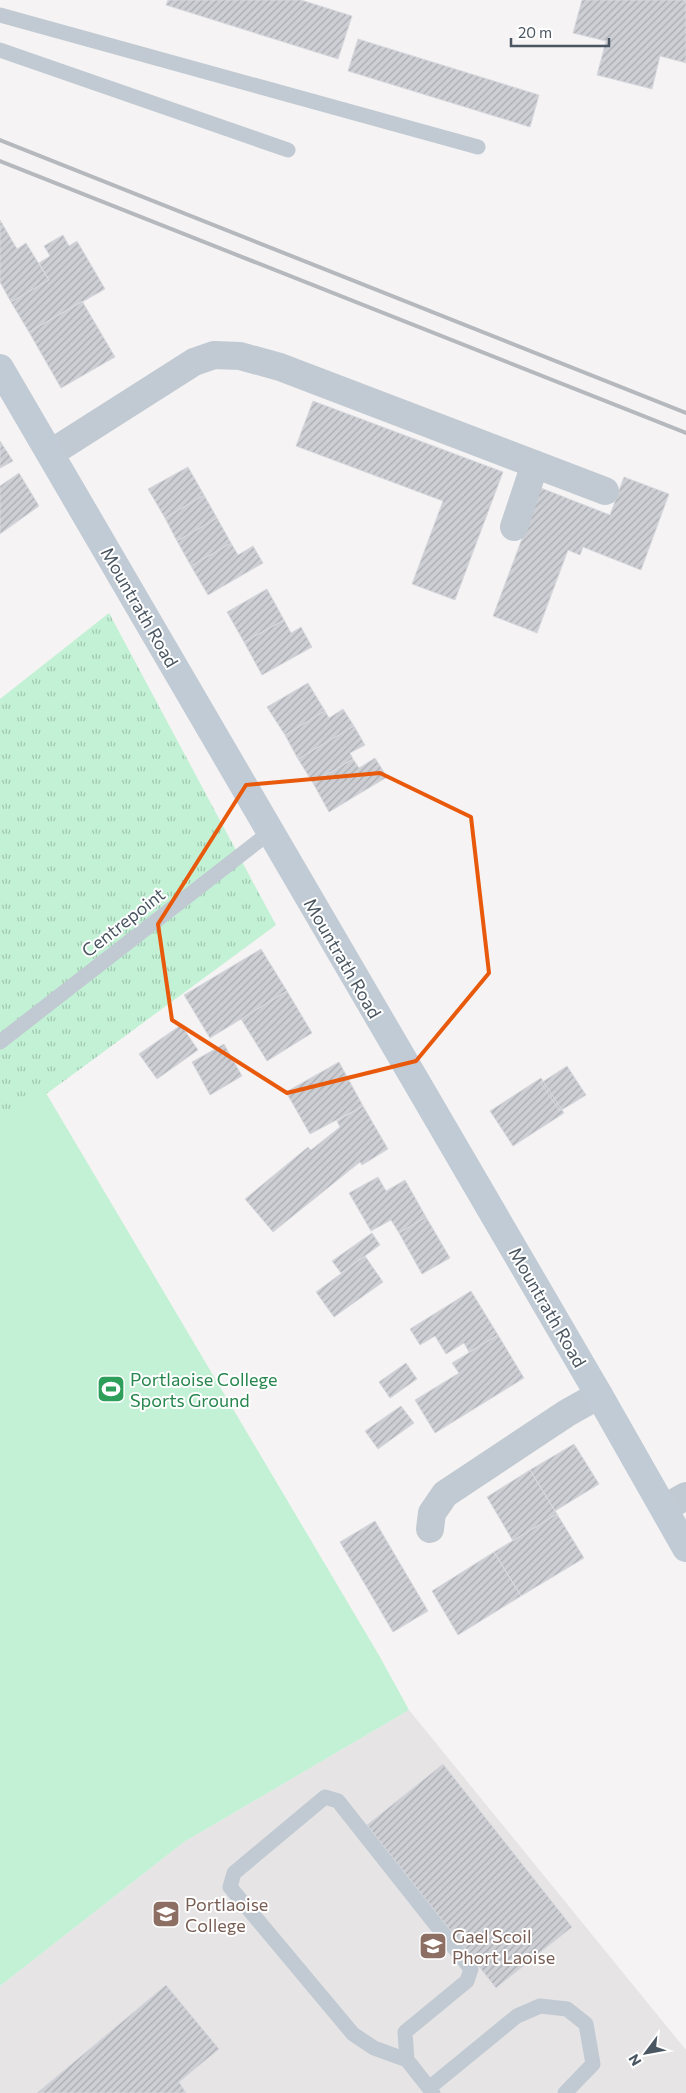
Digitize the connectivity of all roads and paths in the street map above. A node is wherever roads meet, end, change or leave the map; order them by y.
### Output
1 (0, 15) edge
2 (0, 50) edge
3 (478, 147) dead end
4 (288, 150) dead end
5 (0, 368) edge
6 (51, 453) junction
7 (535, 464) junction
8 (605, 491) dead end
9 (514, 527) dead end
10 (270, 832) junction
11 (0, 1042) edge
12 (599, 1395) junction
13 (675, 1502) edge
14 (430, 1529) dead end
15 (686, 1548) edge
16 (407, 2060) junction
17 (431, 2090) edge
18 (565, 2093) edge

1 - 3 lane
2 - 4 lane
5 - 6 main road, Mountrath Road
6 - 7 street
6 - 10 main road, Mountrath Road
7 - 8 street
7 - 9 street
10 - 11 lane, Centrepoint
10 - 12 main road, Mountrath Road
12 - 13 main road, Mountrath Road
12 - 14 street
13 - 15 main road, Mountrath Road
16 - 16 lane
16 - 17 lane
17 - 18 lane

